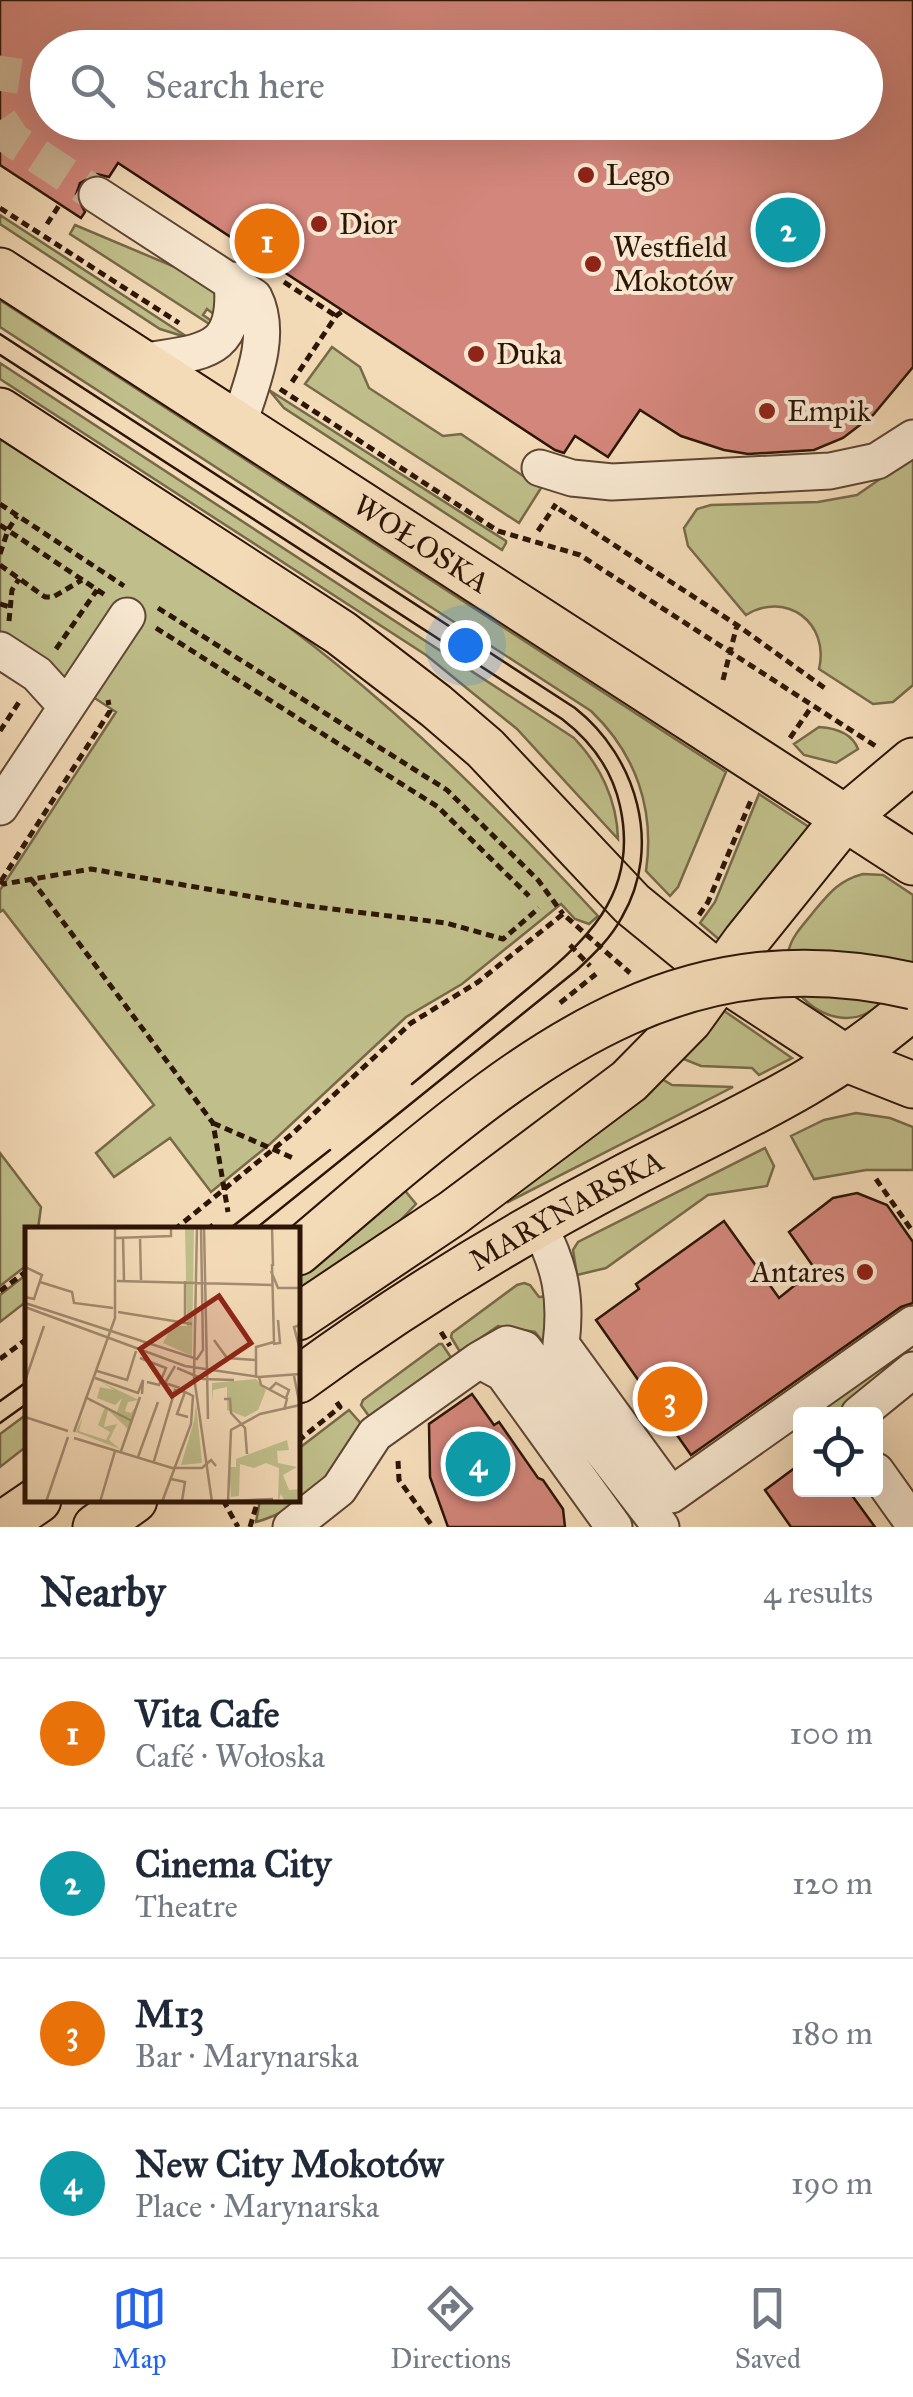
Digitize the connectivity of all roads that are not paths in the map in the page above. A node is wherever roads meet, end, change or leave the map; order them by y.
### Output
1 (97, 194) tunnel mouth
2 (0, 270) edge
3 (232, 280) junction
4 (141, 362) junction
5 (0, 411) edge
6 (238, 426) junction
7 (913, 438) edge
8 (540, 468) dead end
9 (135, 607) road end
10 (3, 652) edge
11 (66, 706) junction
12 (896, 755) edge
13 (0, 807) edge
14 (845, 818) junction
15 (913, 862) edge
16 (720, 976) junction
17 (913, 986) edge
18 (913, 1006) edge
19 (847, 1058) junction
20 (913, 1085) edge
21 (538, 1224) junction
22 (300, 1250) edge
23 (300, 1316) edge
24 (913, 1324) edge
25 (479, 1360) junction
26 (913, 1370) edge
27 (325, 1396) edge
28 (864, 1407) edge
29 (25, 1474) edge
30 (883, 1481) edge
31 (0, 1494) edge
32 (35, 1502) edge
33 (131, 1502) edge
34 (913, 1524) edge
35 (0, 1526) edge
36 (96, 1527) edge
37 (291, 1527) edge
38 (614, 1527) edge
39 (661, 1527) edge

1 - 3 street
2 - 4 main road, WOŁOSKA
3 - 4 street
3 - 6 street
4 - 6 main road, WOŁOSKA
5 - 16 main road
6 - 14 main road, WOŁOSKA
7 - 8 street
9 - 11 street
10 - 11 street
11 - 13 street
12 - 14 main road, MARYNARSKA
14 - 15 main road, WOŁOSKA
14 - 16 main road, MARYNARSKA
16 - 19 main road
16 - 23 main road, MARYNARSKA
17 - 22 main road, bridge
18 - 19 main road, MARYNARSKA
19 - 20 main road
19 - 21 main road, MARYNARSKA
21 - 24 street
21 - 27 main road, MARYNARSKA
25 - 37 street
25 - 38 street
25 - 39 street
26 - 28 street
29 - 31 main road
30 - 34 street
32 - 35 main road
33 - 36 main road

